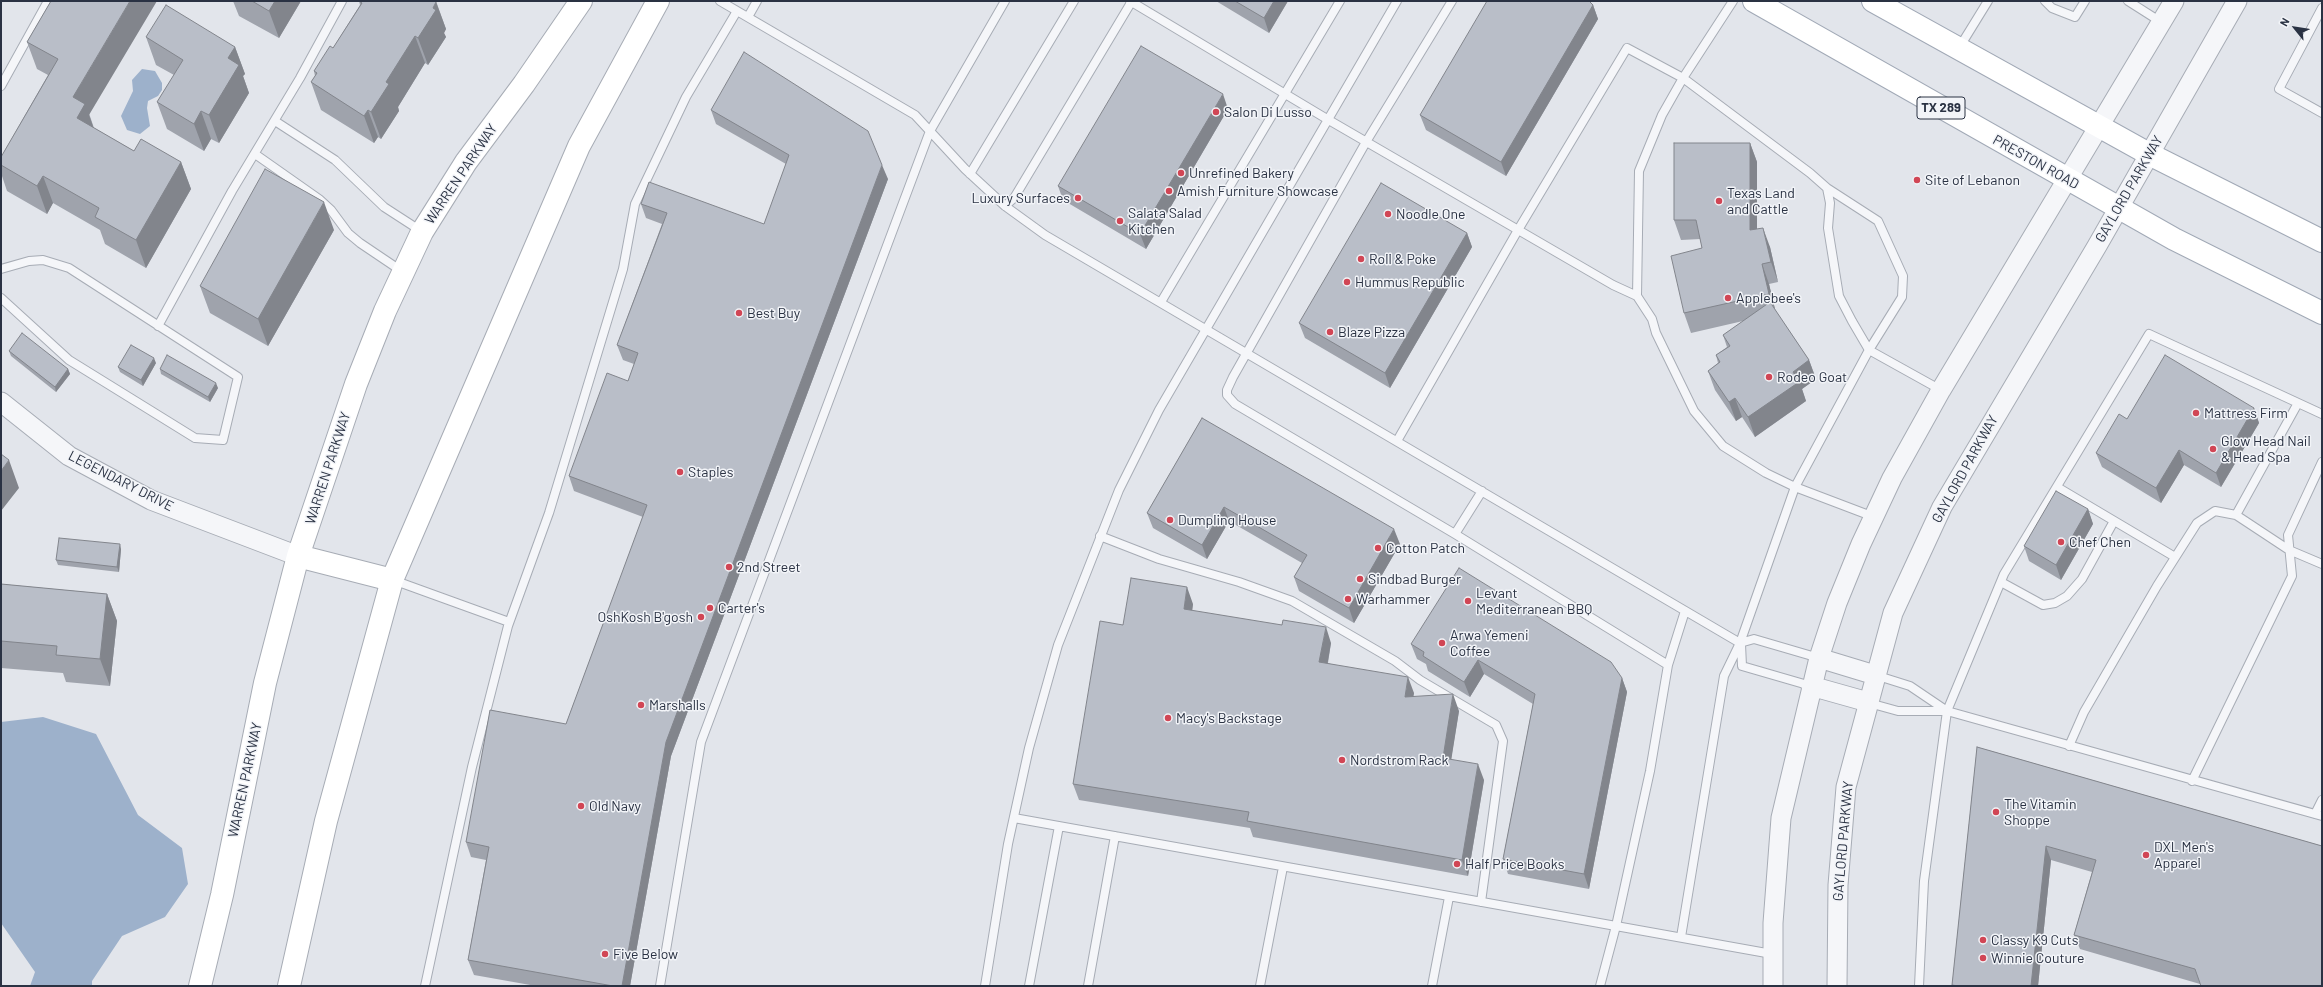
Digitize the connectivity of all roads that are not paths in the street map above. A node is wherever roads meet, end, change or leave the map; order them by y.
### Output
1 (48, 1) edge
2 (342, 1) edge
3 (581, 1) edge
4 (658, 1) edge
5 (720, 1) edge
6 (757, 1) edge
7 (1005, 1) edge
8 (1074, 1) edge
9 (1131, 1) edge
10 (1340, 1) edge
11 (1397, 1) edge
12 (1452, 1) edge
13 (1733, 1) edge
14 (1754, 1) edge
15 (1873, 1) edge
16 (1988, 1) edge
17 (2045, 1) edge
18 (2085, 1) edge
19 (2128, 1) edge
20 (2174, 1) edge
21 (2237, 1) edge
22 (2322, 8) edge
23 (737, 11) junction
24 (748, 17) junction
25 (2161, 22) junction
26 (1959, 48) junction
27 (1683, 78) junction
28 (1, 86) edge
29 (1285, 94) junction
30 (2322, 113) edge
31 (1327, 119) junction
32 (275, 121) junction
33 (2098, 127) junction
34 (930, 131) junction
35 (1366, 142) junction
36 (255, 154) junction
37 (2149, 154) junction
38 (970, 174) junction
39 (2067, 179) junction
40 (1827, 188) junction
41 (1005, 206) junction
42 (2118, 208) junction
43 (1518, 230) junction
44 (422, 232) junction
45 (2322, 241) edge
46 (1, 269) edge
47 (404, 272) junction
48 (1637, 296) junction
49 (1, 298) edge
50 (1161, 302) junction
51 (2322, 314) edge
52 (158, 326) junction
53 (1206, 329) junction
54 (1869, 350) junction
55 (1247, 352) junction
56 (1941, 390) junction
57 (1, 402) edge
58 (2298, 403) junction
59 (2322, 414) edge
60 (1397, 441) junction
61 (2322, 462) edge
62 (1795, 487) junction
63 (2057, 487) junction
64 (1482, 491) junction
65 (2236, 515) junction
66 (1874, 517) junction
67 (2114, 521) junction
68 (1455, 534) junction
69 (1100, 536) junction
70 (2289, 550) junction
71 (298, 556) junction
72 (2175, 557) junction
73 (2322, 564) edge
74 (392, 580) junction
75 (2001, 582) junction
76 (1685, 611) junction
77 (508, 626) junction
78 (1740, 643) junction
79 (1819, 658) junction
80 (1668, 665) junction
81 (1876, 675) junction
82 (1811, 686) junction
83 (1868, 702) junction
84 (1947, 711) junction
85 (2069, 746) junction
86 (2192, 781) junction
87 (2322, 800) edge
88 (2318, 815) edge
89 (1014, 818) junction
90 (1059, 826) junction
91 (1115, 836) junction
92 (1283, 867) junction
93 (1449, 897) junction
94 (1481, 902) junction
95 (1616, 926) junction
96 (1681, 937) junction
97 (1772, 954) junction
98 (1435, 985) edge
99 (200, 986) edge
100 (290, 986) edge
101 (425, 986) edge
102 (660, 986) edge
103 (985, 986) edge
104 (1029, 986) edge
105 (1088, 986) edge
106 (1260, 986) edge
107 (1600, 986) edge
108 (1773, 986) edge
109 (1837, 986) edge
110 (1919, 986) edge

1 - 28 lane
2 - 32 lane
3 - 44 main road, WARREN PARKWAY
4 - 74 main road
5 - 23 lane
6 - 24 lane
7 - 34 lane
8 - 38 lane
9 - 29 lane
9 - 41 lane
10 - 29 lane
11 - 31 lane
12 - 35 lane
13 - 27 lane
14 - 39 main road, PRESTON ROAD / TX 289
15 - 26 main road
16 - 26 lane
17 - 18 lane
19 - 25 lane
20 - 25 street
21 - 37 street, GAYLORD PARKWAY
22 - 30 lane
23 - 24 lane
23 - 77 lane
24 - 34 lane
25 - 33 street
26 - 33 main road
27 - 40 lane
27 - 43 lane
27 - 48 lane
29 - 31 lane
29 - 50 lane
31 - 35 lane
31 - 53 lane
32 - 36 lane
32 - 44 lane
33 - 37 main road
33 - 39 street
34 - 38 lane
34 - 102 lane
35 - 43 lane
35 - 55 lane
36 - 47 lane
36 - 52 lane
37 - 42 street, GAYLORD PARKWAY
37 - 45 main road
38 - 41 lane
39 - 42 main road, PRESTON ROAD / TX 289
39 - 56 street
40 - 54 lane
40 - 54 lane
41 - 50 lane
42 - 51 main road, PRESTON ROAD / TX 289
42 - 81 street, GAYLORD PARKWAY
43 - 48 lane
43 - 60 lane
44 - 47 main road, WARREN PARKWAY
46 - 52 lane
47 - 71 main road, WARREN PARKWAY
48 - 62 lane
49 - 52 lane
50 - 53 lane
53 - 55 lane
53 - 69 lane
54 - 56 lane
54 - 62 lane
55 - 60 lane
55 - 68 lane
56 - 66 street
57 - 71 street, LEGENDARY DRIVE
58 - 59 lane
58 - 63 lane
58 - 65 lane
60 - 64 lane
61 - 70 lane
62 - 66 lane
62 - 78 lane
63 - 67 lane
63 - 75 lane
64 - 68 lane
64 - 76 lane
65 - 70 lane
65 - 72 lane
66 - 79 street
67 - 72 lane
67 - 75 lane
68 - 80 lane
69 - 89 lane
69 - 94 lane
70 - 73 lane
70 - 86 lane
71 - 74 main road
71 - 99 main road, WARREN PARKWAY
72 - 85 lane
74 - 77 lane
74 - 100 main road
75 - 84 lane
76 - 78 lane
76 - 80 lane
77 - 101 lane
78 - 79 lane
78 - 82 lane
78 - 96 lane
79 - 81 street
79 - 82 street
80 - 95 lane
81 - 83 street, GAYLORD PARKWAY
81 - 84 lane
82 - 83 street
82 - 97 street
83 - 84 lane
83 - 109 street, GAYLORD PARKWAY
84 - 85 lane
84 - 110 lane
85 - 86 lane
86 - 88 lane
87 - 88 lane
89 - 90 lane
89 - 103 lane
90 - 91 lane
90 - 104 lane
91 - 92 lane
91 - 105 lane
92 - 93 lane
92 - 106 lane
93 - 94 lane
93 - 98 lane
94 - 95 lane
95 - 96 lane
95 - 107 lane
96 - 97 lane
97 - 108 street

